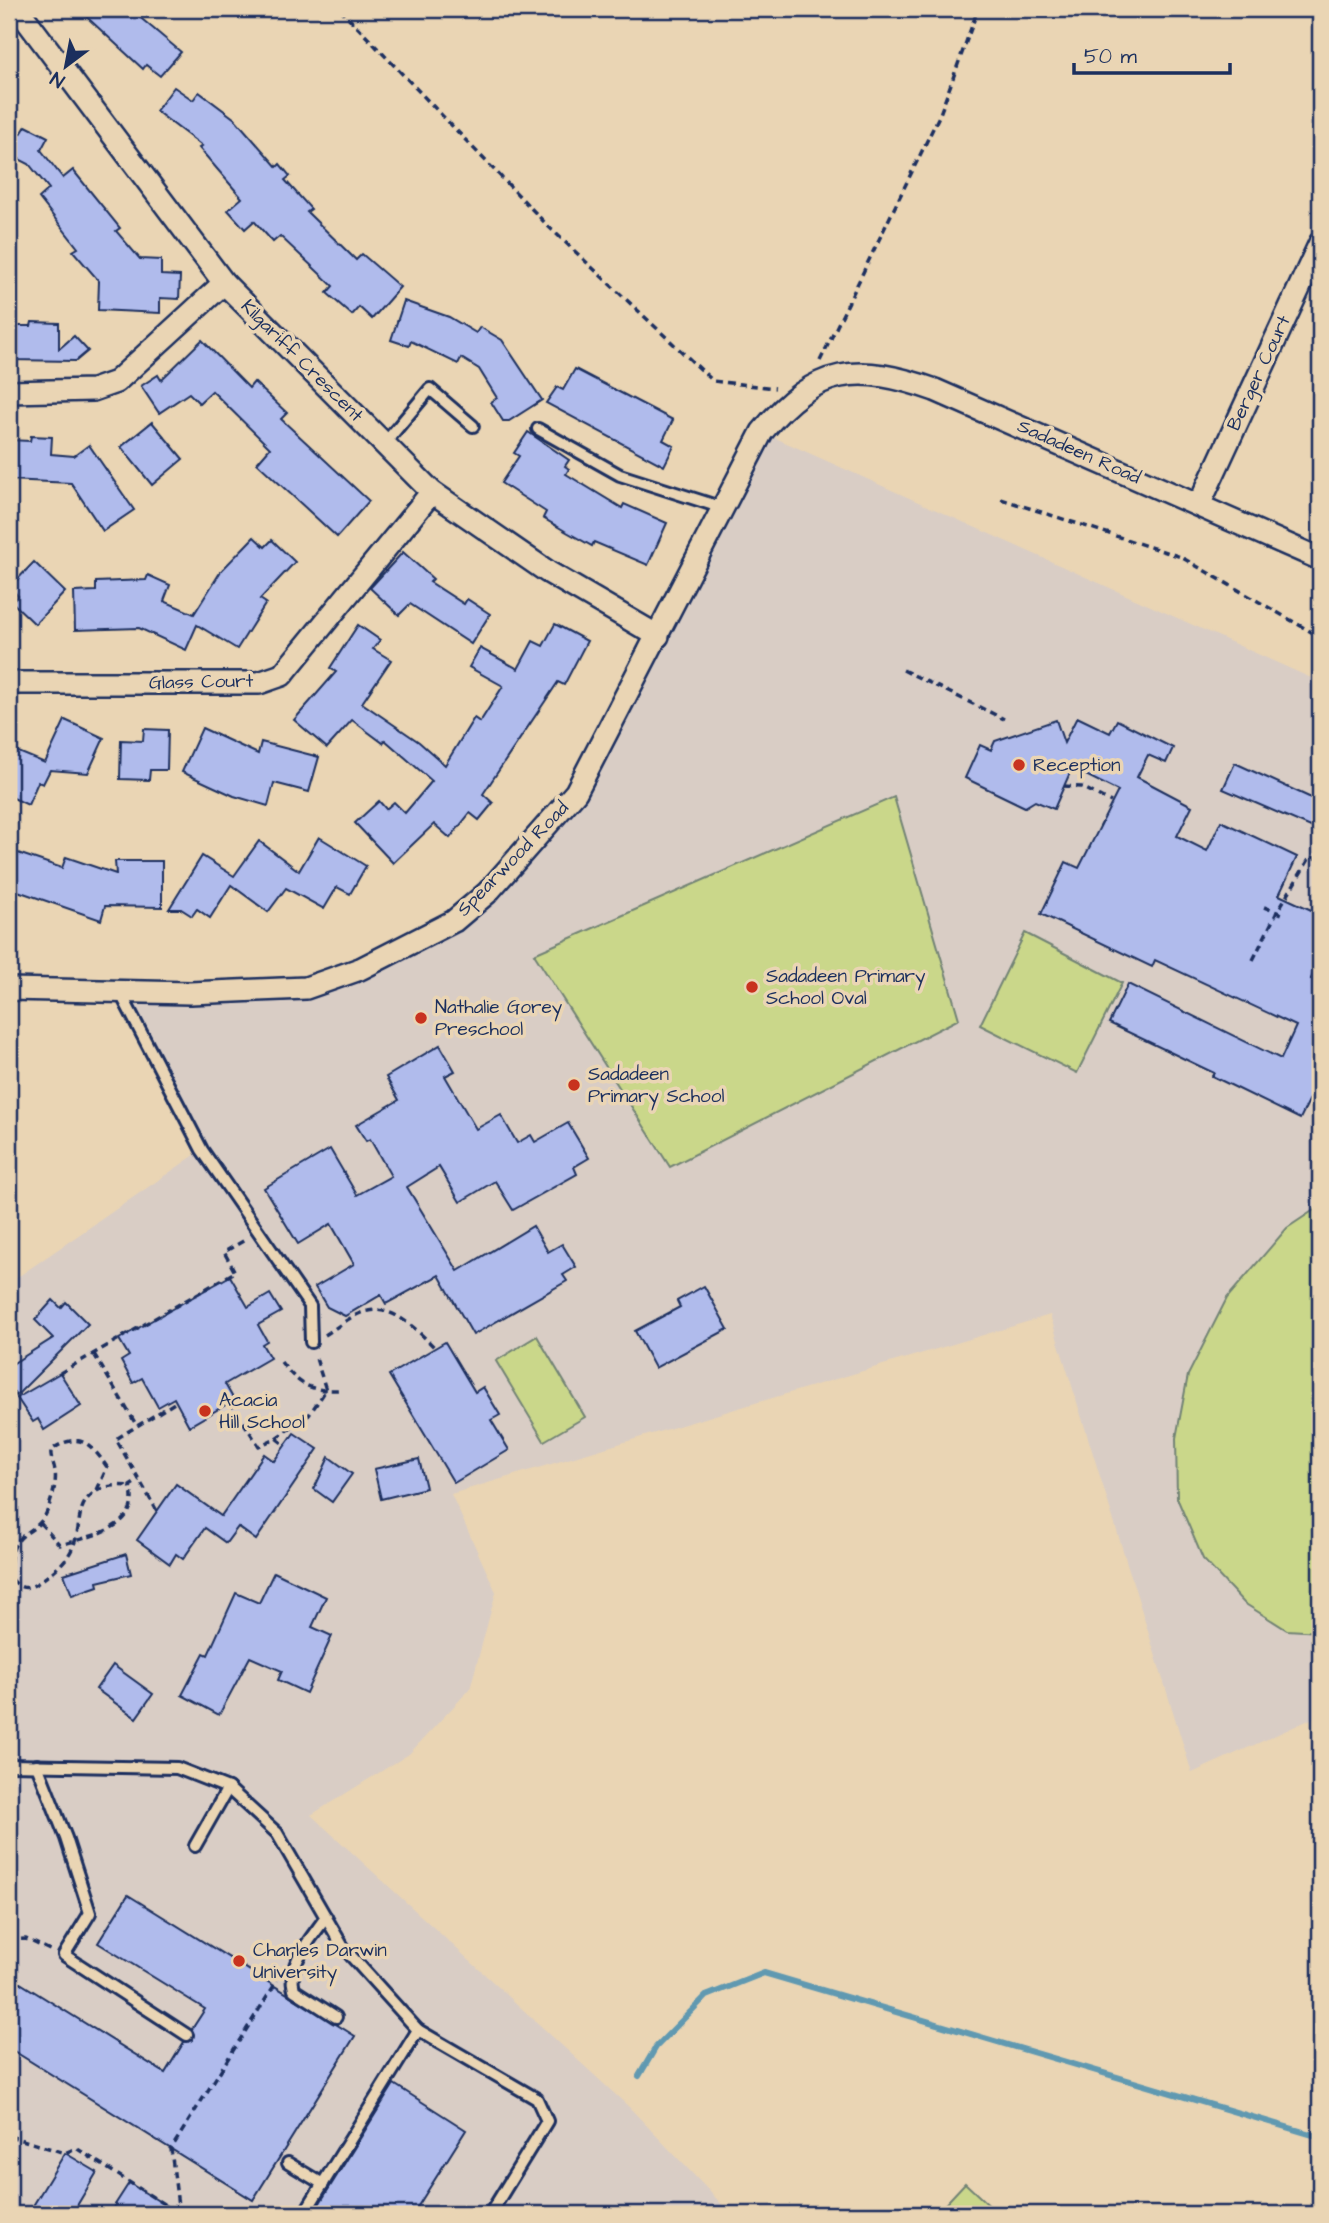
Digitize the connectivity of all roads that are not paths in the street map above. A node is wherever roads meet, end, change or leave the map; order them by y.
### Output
1 (18, 9) edge
2 (1320, 243) edge
3 (224, 283) junction
4 (832, 378) joint
5 (9, 392) edge
6 (473, 426) dead end
7 (538, 429) dead end
8 (384, 444) junction
9 (432, 492) junction
10 (1199, 505) junction
11 (723, 508) junction
12 (1320, 559) edge
13 (657, 636) junction
14 (9, 683) edge
15 (9, 989) edge
16 (120, 992) junction
17 (311, 1342) road end
18 (9, 1765) edge
19 (37, 1765) junction
20 (229, 1788) junction
21 (195, 1846) dead end
22 (326, 1917) junction
23 (336, 2017) dead end
24 (418, 2030) junction
25 (187, 2035) dead end
26 (288, 2163) dead end
27 (323, 2184) junction
28 (304, 2214) edge
29 (490, 2214) edge

1 - 3 street, Kilgariff Crescent
2 - 10 street, Berger Court
3 - 5 street
3 - 8 street, Kilgariff Crescent
4 - 10 street, Sadadeen Road
4 - 11 street, Spearwood Road
6 - 8 lane
7 - 11 lane
8 - 9 street, Kilgariff Crescent
9 - 13 street, Kilgariff Crescent
9 - 14 street, Glass Court
10 - 12 street, Sadadeen Road
11 - 13 street, Spearwood Road
13 - 16 street, Spearwood Road
15 - 16 street, Spearwood Road
16 - 17 lane
18 - 19 lane
19 - 20 lane
19 - 25 lane
20 - 21 lane
20 - 22 lane
22 - 23 lane
22 - 24 lane
24 - 27 lane
24 - 29 lane
26 - 27 lane
27 - 28 lane

